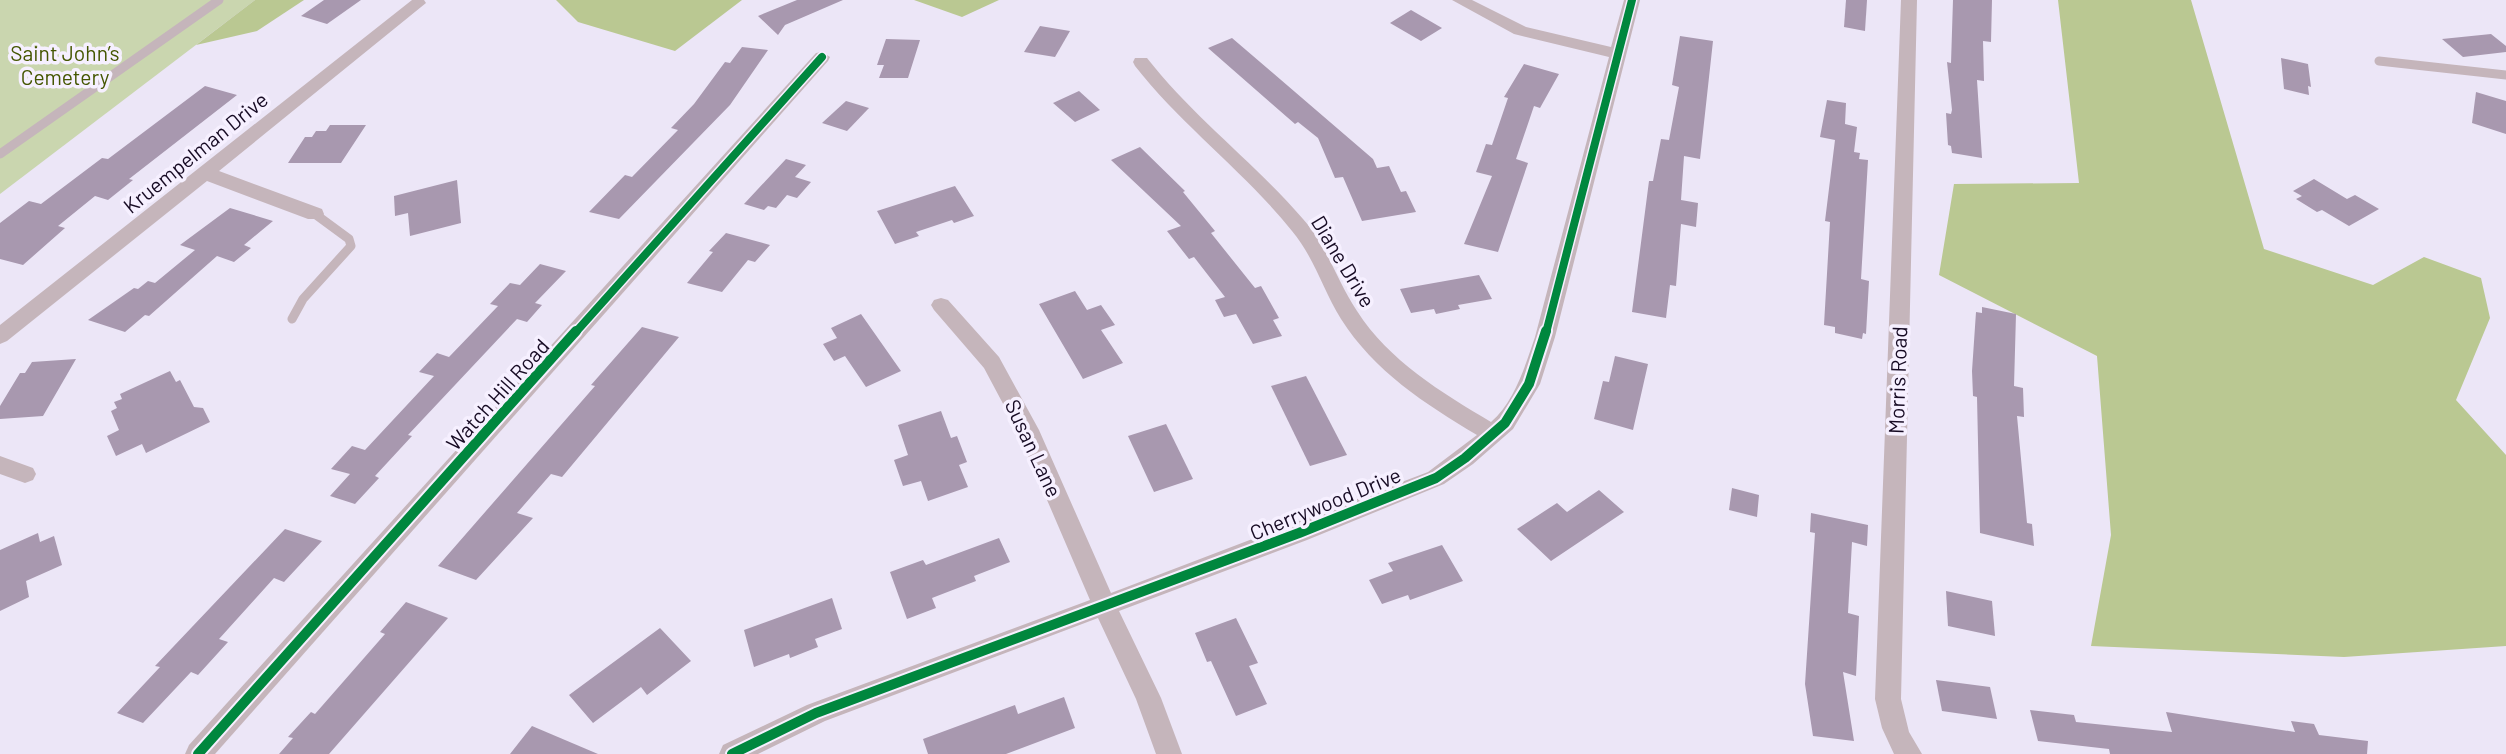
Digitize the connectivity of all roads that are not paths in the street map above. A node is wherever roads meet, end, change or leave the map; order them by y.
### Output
1 (219, 0) edge
2 (1460, 0) edge
3 (1632, 0) edge
4 (1909, 0) edge
5 (418, 3) dead end
6 (1618, 54) junction
7 (821, 57) dead end
8 (2379, 61) dead end
9 (1141, 62) dead end
10 (2506, 75) edge
11 (0, 154) edge
12 (205, 173) junction
13 (316, 214) joint
14 (941, 305) dead end
15 (292, 319) dead end
16 (0, 336) edge
17 (1493, 434) junction
18 (0, 465) edge
19 (25, 474) dead end
20 (1104, 605) junction
21 (198, 754) edge
22 (732, 754) edge
23 (1169, 754) edge
24 (1909, 754) edge

1 - 11 lane
2 - 6 street
3 - 6 street, Cherrywood Drive
4 - 24 street, Morris Road
5 - 12 street, Kruempelman Drive
6 - 17 street, Cherrywood Drive
7 - 21 street, Watch Hill Road
8 - 10 lane
9 - 17 street, Diane Drive
12 - 13 street
12 - 16 street, Kruempelman Drive
13 - 15 lane
14 - 20 street, Susan Lane
17 - 20 street, Cherrywood Drive
18 - 19 street
20 - 22 street, Cherrywood Drive
20 - 23 street, Susan Lane

